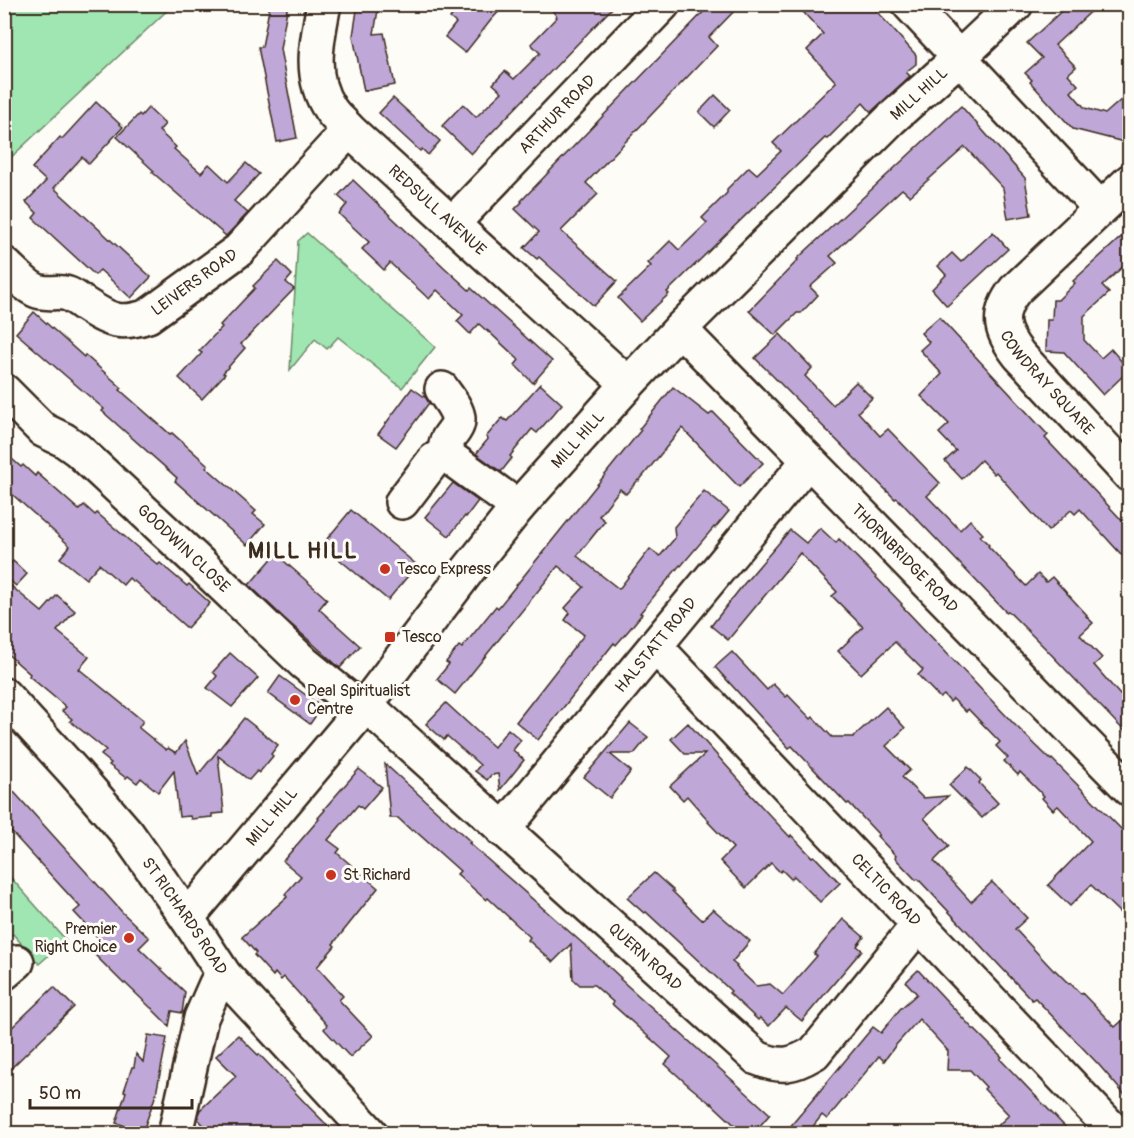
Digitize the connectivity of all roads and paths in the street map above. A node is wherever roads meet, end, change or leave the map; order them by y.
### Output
1 (324, 4) edge
2 (663, 4) edge
3 (909, 4) edge
4 (1016, 4) edge
5 (959, 58) junction
6 (349, 130) junction
7 (1130, 181) edge
8 (1100, 208) junction
9 (452, 224) junction
10 (4, 264) edge
11 (680, 329) junction
12 (627, 384) junction
13 (442, 389) dead end
14 (4, 391) edge
15 (449, 457) junction
16 (808, 461) junction
17 (1130, 474) edge
18 (402, 502) dead end
19 (518, 507) junction
20 (655, 646) junction
21 (4, 695) edge
22 (364, 707) junction
23 (1130, 789) edge
24 (503, 830) junction
25 (187, 918) junction
26 (919, 924) junction
27 (231, 984) junction
28 (175, 1134) edge
29 (371, 1134) edge
30 (1118, 1134) edge

1 - 6 street, REDSULL AVENUE
2 - 9 street, ARTHUR ROAD
3 - 5 street
4 - 5 street, MILL HILL
5 - 8 street
5 - 11 street, MILL HILL
6 - 9 street, REDSULL AVENUE
6 - 10 street, LEIVERS ROAD
7 - 8 street, COWDRAY SQUARE
8 - 17 street, COWDRAY SQUARE
9 - 12 street, REDSULL AVENUE
11 - 12 street, MILL HILL
11 - 16 street, THORNBRIDGE ROAD
12 - 19 street, MILL HILL
13 - 15 street
14 - 22 street, GOODWIN CLOSE
15 - 18 street
15 - 19 street
16 - 20 street, HALSTATT ROAD
16 - 23 street, THORNBRIDGE ROAD
19 - 22 street, MILL HILL
20 - 24 street, HALSTATT ROAD
20 - 26 street, CELTIC ROAD
21 - 25 street, ST RICHARDS ROAD
22 - 24 street, QUERN ROAD
22 - 25 street, MILL HILL
24 - 26 street, QUERN ROAD
25 - 27 street, ST RICHARDS ROAD
26 - 30 street, CELTIC ROAD
27 - 28 street
27 - 29 street, ST RICHARDS ROAD

